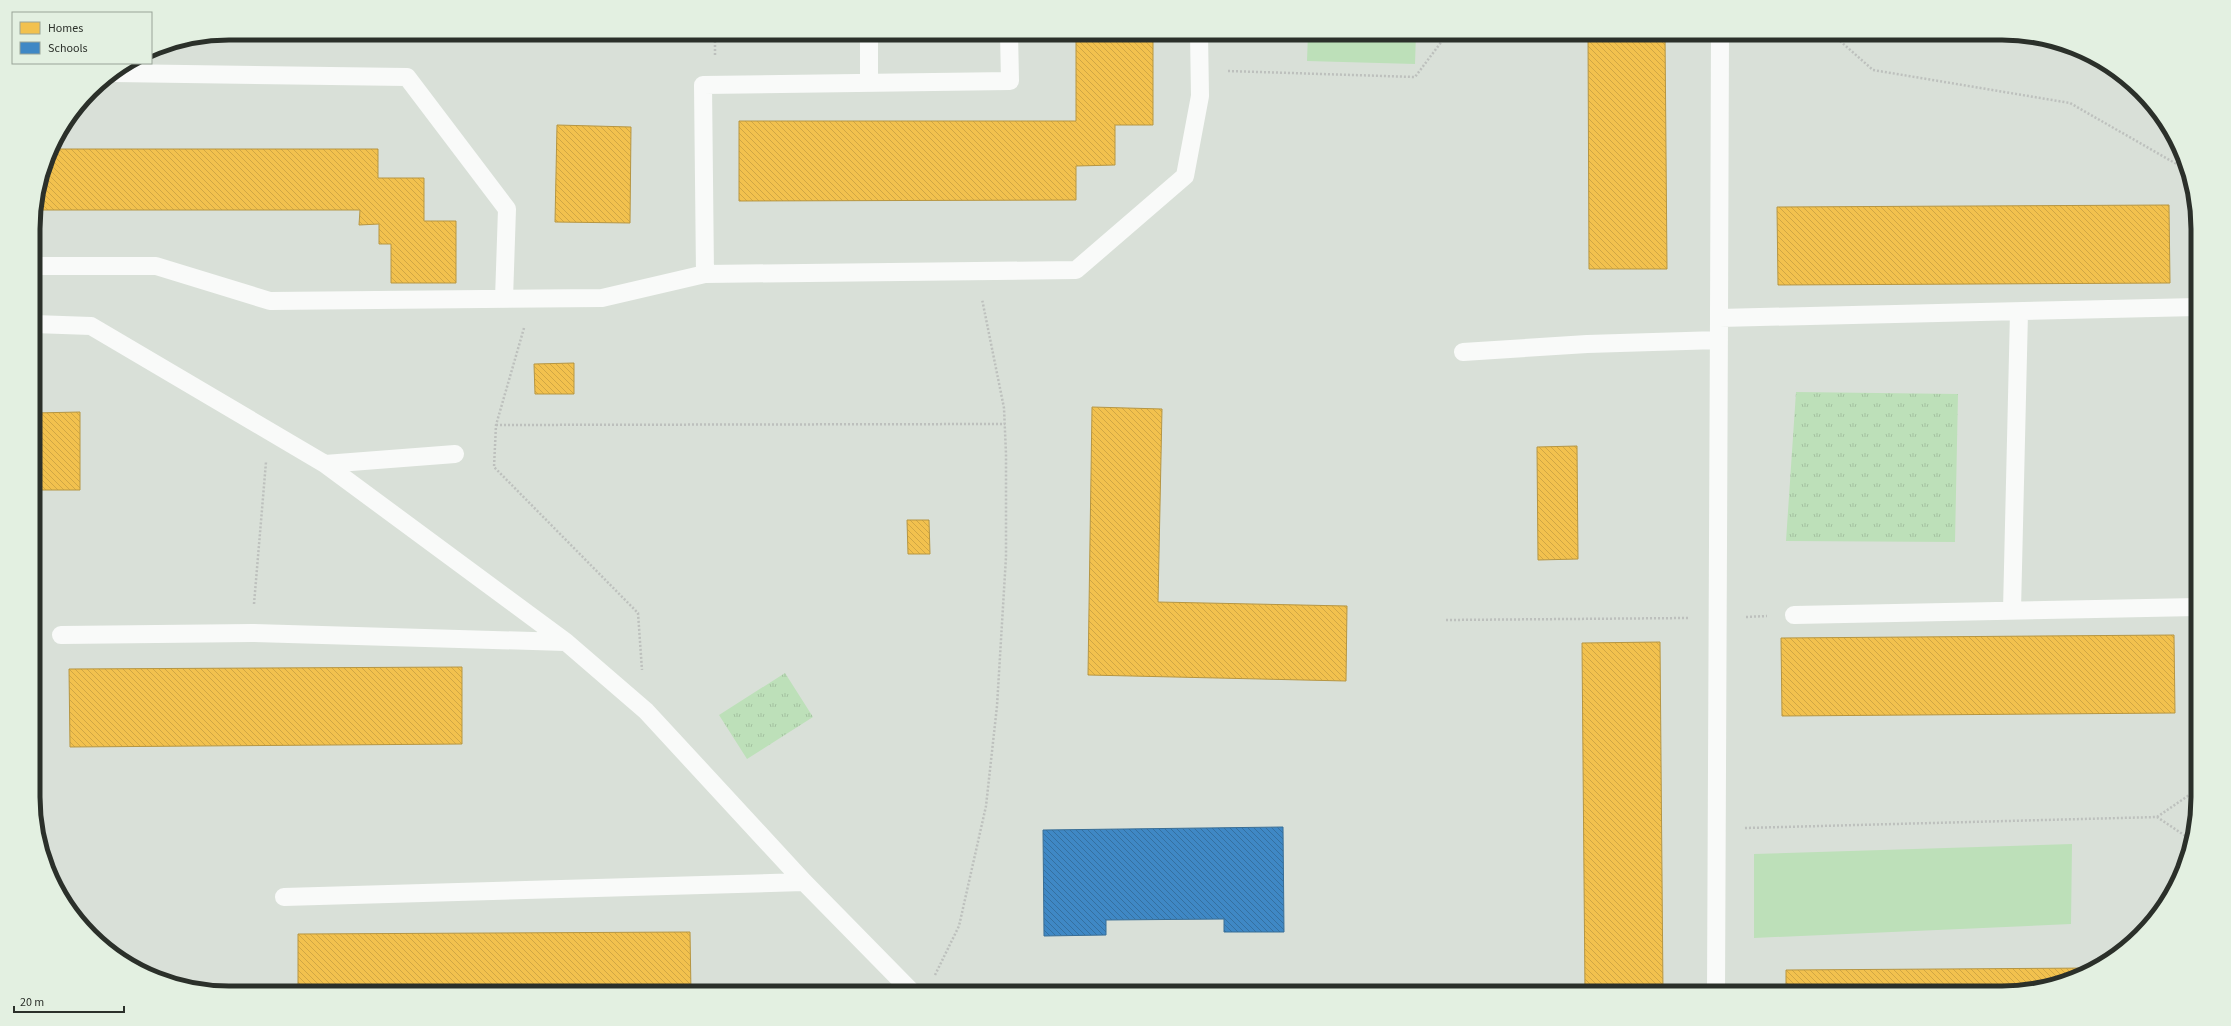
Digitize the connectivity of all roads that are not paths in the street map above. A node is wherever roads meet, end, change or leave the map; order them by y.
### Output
1 (869, 40) edge
2 (1009, 40) edge
3 (1199, 40) edge
4 (1720, 40) edge
5 (122, 73) edge
6 (869, 83) junction
7 (40, 266) edge
8 (705, 274) junction
9 (504, 299) junction
10 (2191, 307) edge
11 (2019, 312) junction
12 (1719, 318) junction
13 (40, 324) edge
14 (1720, 340) junction
15 (1463, 352) dead end
16 (455, 454) dead end
17 (325, 464) junction
18 (2191, 608) edge
19 (2012, 610) junction
20 (1794, 615) road end
21 (61, 635) dead end
22 (566, 642) junction
23 (804, 882) junction
24 (284, 897) dead end
25 (906, 986) edge
26 (1716, 986) edge

1 - 6 lane
2 - 6 lane
3 - 8 lane
4 - 12 lane
5 - 9 lane
6 - 8 lane
7 - 9 lane
8 - 9 lane
10 - 11 lane
11 - 12 lane
11 - 19 lane
12 - 14 lane
13 - 17 lane
14 - 15 lane
14 - 26 lane
16 - 17 lane
17 - 22 lane
18 - 19 lane
19 - 20 lane
21 - 22 lane
22 - 23 lane
23 - 24 lane
23 - 25 lane

